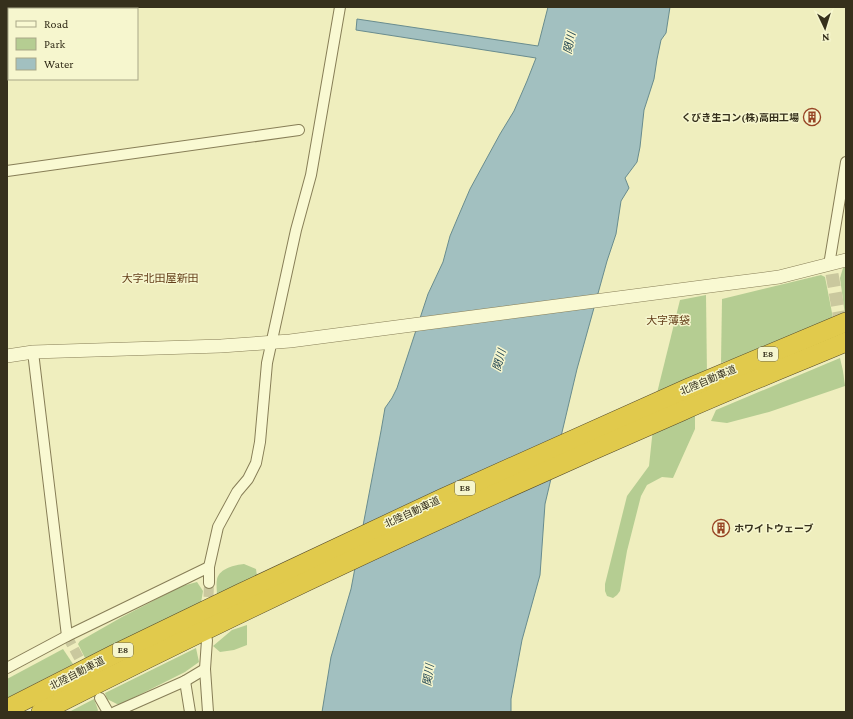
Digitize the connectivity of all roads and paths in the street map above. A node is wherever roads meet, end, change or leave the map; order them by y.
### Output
1 (340, 7) edge
2 (299, 130) dead end
3 (846, 162) edge
4 (7, 171) edge
5 (846, 260) edge
6 (830, 269) junction
7 (846, 322) edge
8 (271, 342) junction
9 (846, 342) edge
10 (33, 352) junction
11 (7, 356) edge
12 (209, 567) junction
13 (209, 583) tunnel mouth
14 (67, 636) junction
15 (207, 640) dead end
16 (7, 668) edge
17 (205, 669) junction
18 (186, 681) junction
19 (100, 698) dead end
20 (7, 709) edge
21 (41, 712) edge
22 (108, 712) edge
23 (115, 712) edge
24 (190, 712) edge
25 (208, 712) edge

1 - 8 street
2 - 4 street
3 - 6 street
5 - 6 street
6 - 8 street
7 - 20 highway, 北陸自動車道 / E8
8 - 10 street
8 - 12 street
9 - 21 highway, 北陸自動車道 / E8
10 - 11 street
10 - 14 street
12 - 13 street
12 - 14 street
14 - 16 street
15 - 17 street
17 - 18 street
17 - 25 street
18 - 23 street
18 - 24 street
19 - 22 street

